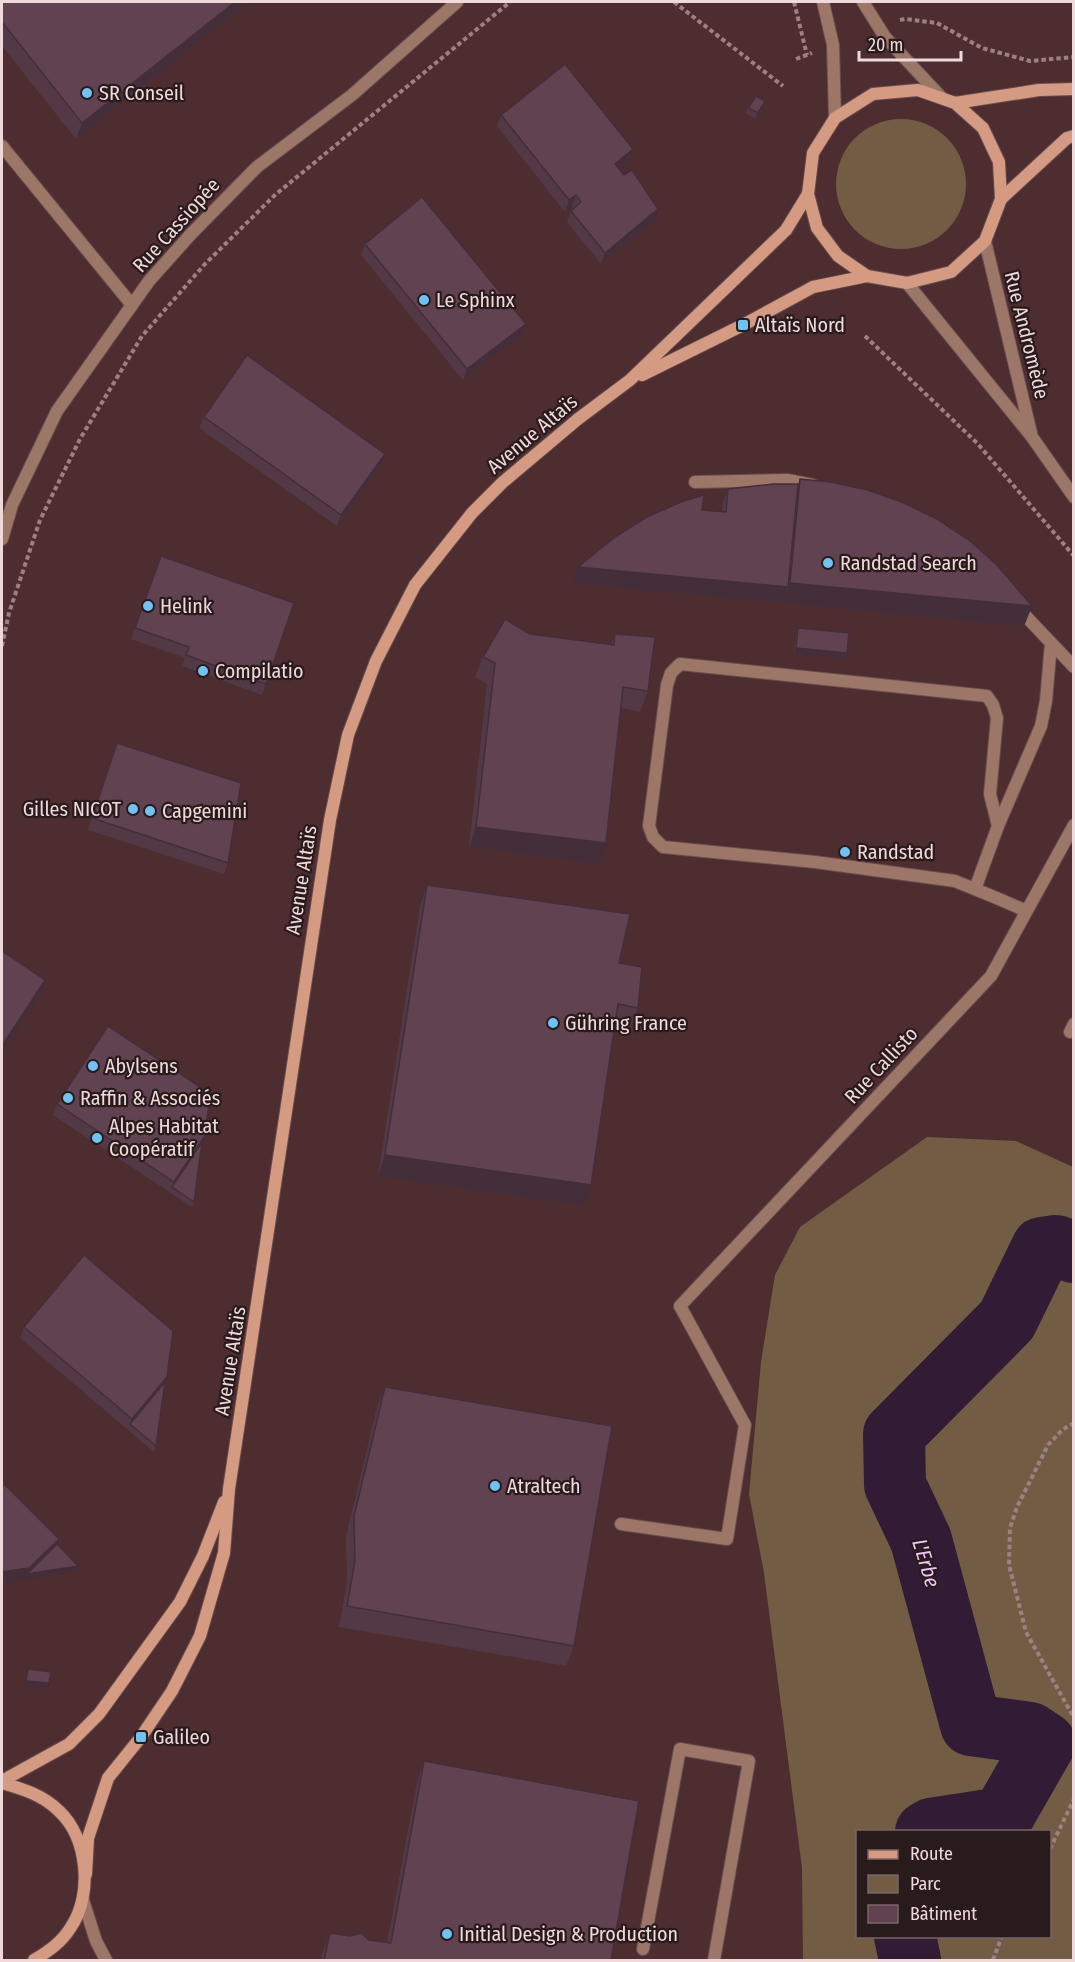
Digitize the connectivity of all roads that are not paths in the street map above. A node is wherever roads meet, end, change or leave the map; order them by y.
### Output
1 (457, 2) edge
2 (823, 2) edge
3 (863, 2) edge
4 (1074, 89) edge
5 (942, 98) junction
6 (955, 103) junction
7 (835, 118) junction
8 (1074, 136) edge
9 (2, 146) edge
10 (808, 194) junction
11 (1001, 199) junction
12 (985, 241) junction
13 (867, 276) junction
14 (907, 283) junction
15 (132, 305) junction
16 (630, 380) junction
17 (1032, 437) junction
18 (695, 482) dead end
19 (823, 487) edge
20 (1074, 496) edge
21 (2, 539) edge
22 (1005, 595) edge
23 (1051, 644) junction
24 (1074, 668) edge
25 (1074, 825) edge
26 (998, 826) junction
27 (975, 889) junction
28 (1026, 911) junction
29 (229, 1490) junction
30 (621, 1524) dead end
31 (2, 1782) edge
32 (86, 1874) junction
33 (83, 1900) junction
34 (642, 1948) dead end
35 (34, 1960) edge
36 (106, 1960) edge
37 (714, 1960) edge

1 - 15 street, Rue Cassiopée
2 - 7 street
3 - 5 street
4 - 6 street
5 - 6 street
5 - 7 street
6 - 11 street
7 - 10 street
8 - 11 street
9 - 15 street
10 - 13 street
10 - 16 street, Avenue Altaïs
11 - 12 street
12 - 14 street
12 - 17 street, Rue Andromède
13 - 14 street
13 - 16 street, Avenue Altaïs
14 - 17 street, Rue Andromède
15 - 21 street, Rue Cassiopée
16 - 29 street, Avenue Altaïs
17 - 20 street, Rue Andromède
18 - 19 street
22 - 23 street
23 - 24 street
23 - 26 street
25 - 28 street, Rue Callisto
26 - 27 street
26 - 27 street
27 - 28 street
28 - 30 street, Rue Callisto
29 - 31 street, Avenue Altaïs
29 - 32 street, Avenue Altaïs
31 - 32 street
32 - 33 street
33 - 35 street
33 - 36 street
34 - 37 street

